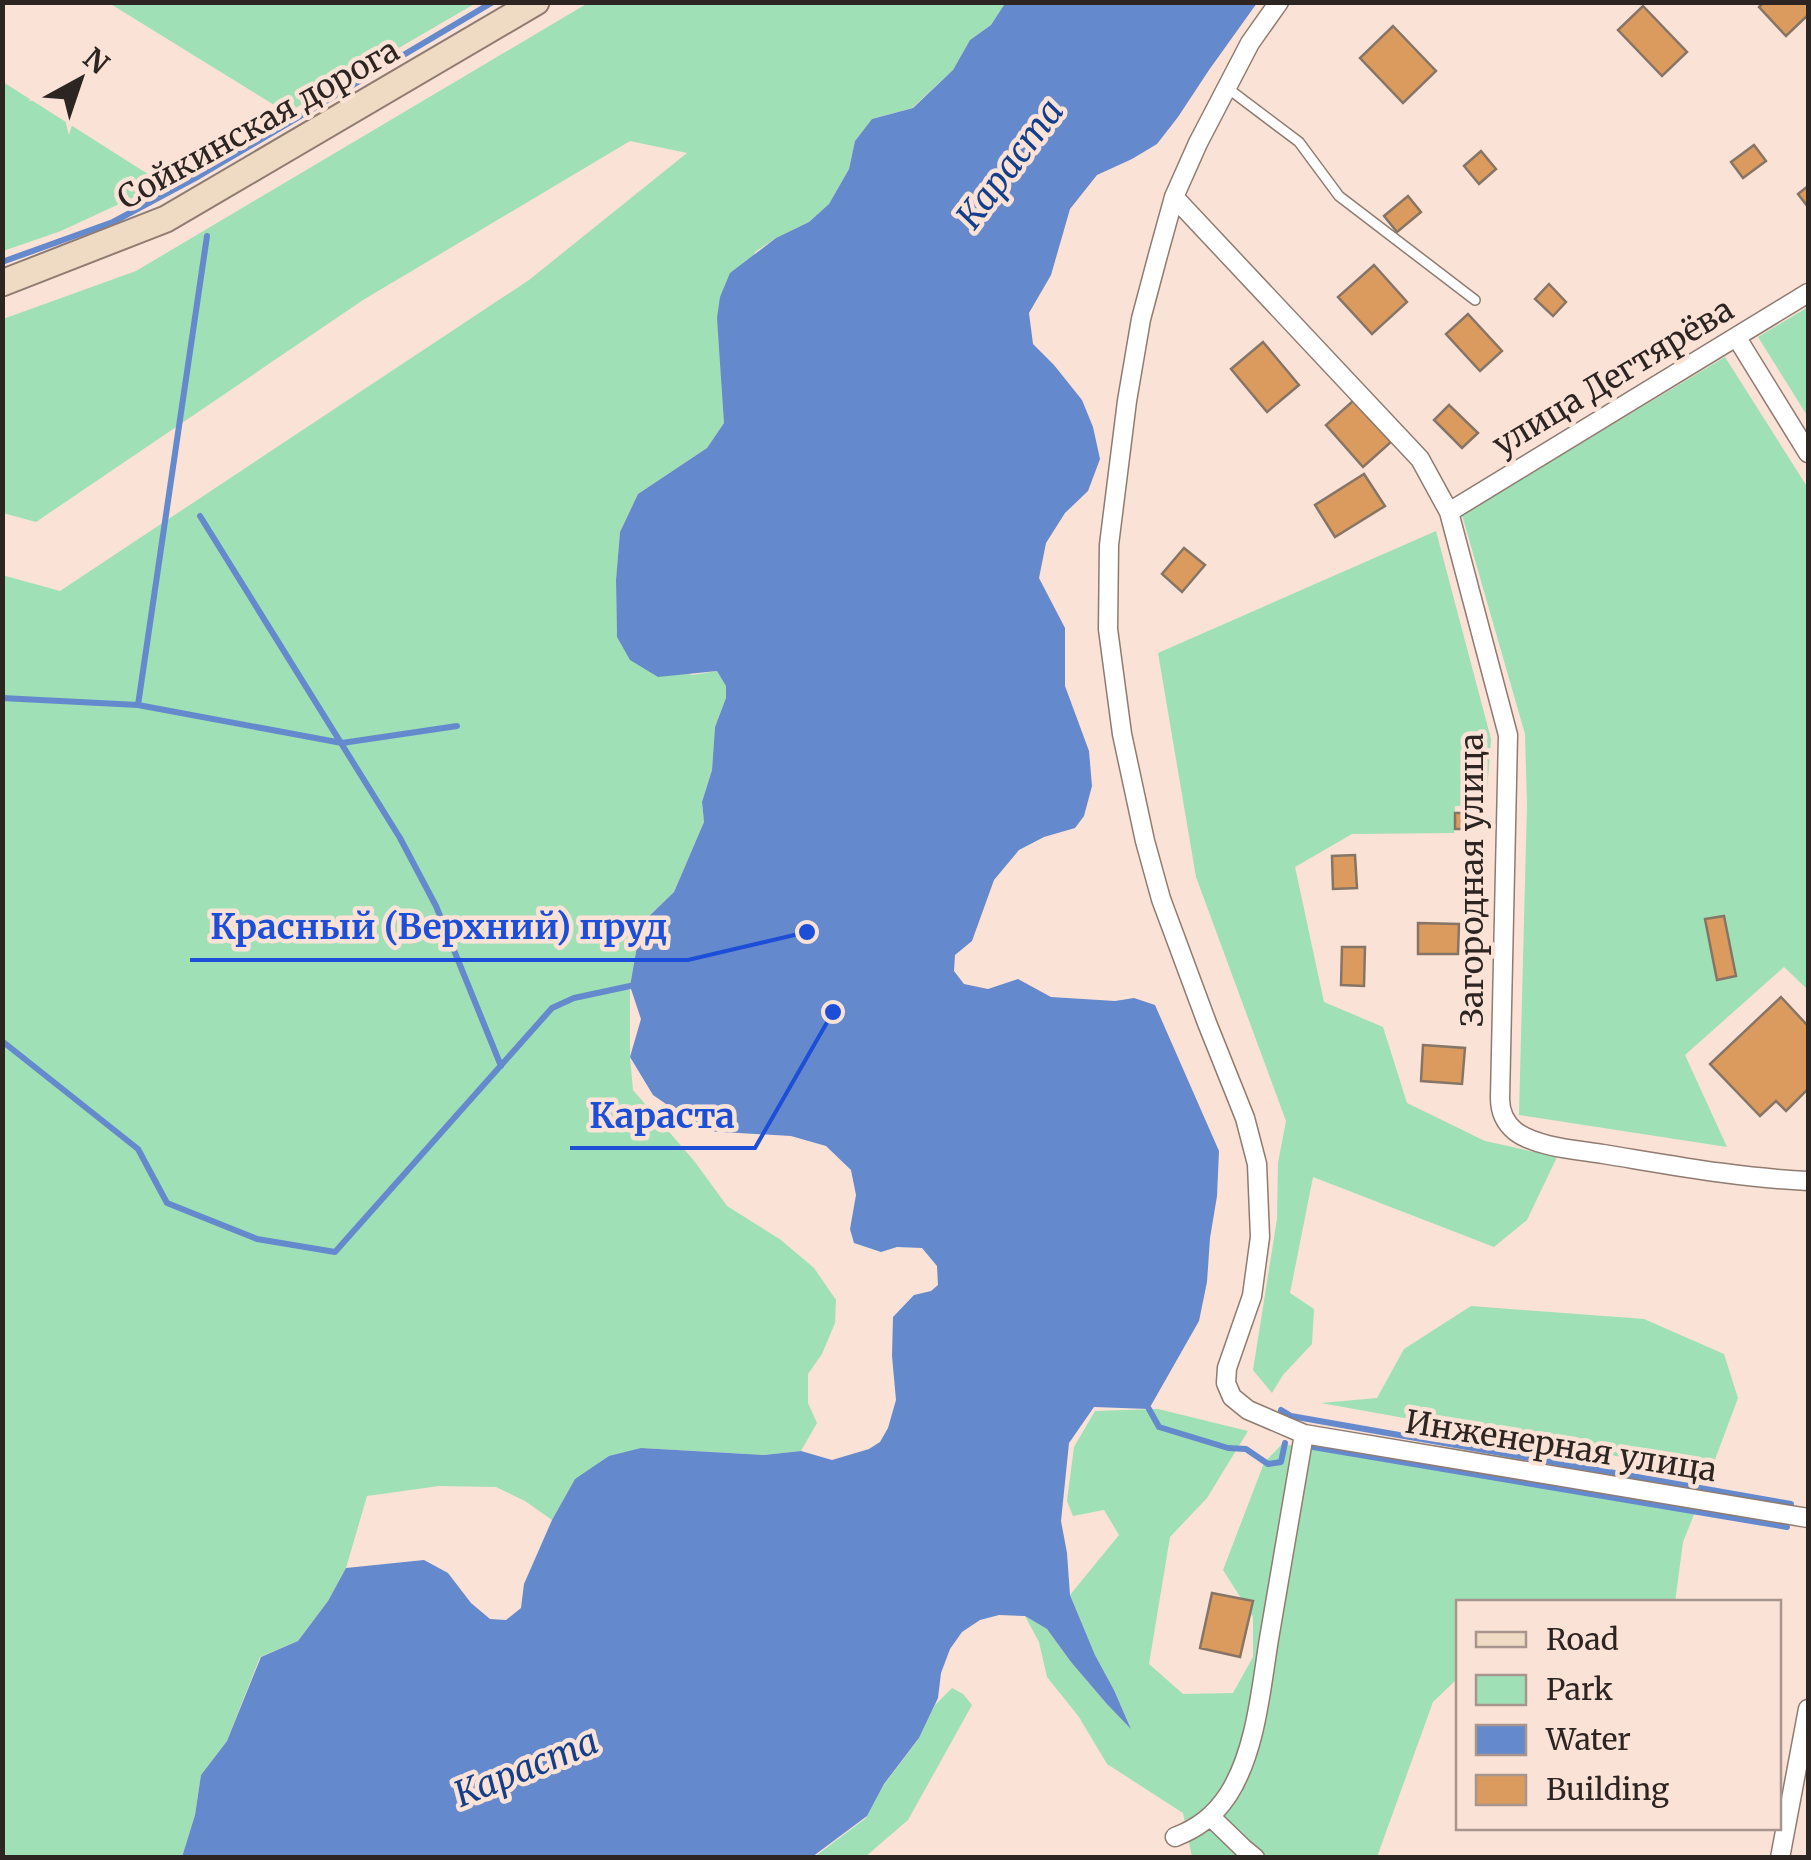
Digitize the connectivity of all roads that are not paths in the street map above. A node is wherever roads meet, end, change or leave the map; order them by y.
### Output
1 (536, 2) edge
2 (1279, 2) edge
3 (1226, 87) junction
4 (1174, 197) junction
5 (2, 283) edge
6 (1808, 293) edge
7 (1476, 300) dead end
8 (1736, 338) junction
9 (1808, 454) edge
10 (1449, 512) junction
11 (1808, 1181) edge
12 (1304, 1434) junction
13 (1808, 1518) edge
14 (1808, 1710) edge
15 (1211, 1816) junction
16 (1175, 1836) dead end
17 (1256, 1858) edge
18 (1780, 1858) edge

1 - 5 main road, Сойкинская дорога
2 - 3 street
3 - 4 street
3 - 7 lane
4 - 10 street, Загородная улица
4 - 12 street, Инженерная улица
6 - 8 street, улица Дегтярёва
8 - 9 street
8 - 10 street, улица Дегтярёва
10 - 11 street, Загородная улица
12 - 13 street, Инженерная улица
12 - 15 street
14 - 18 street
15 - 16 street
15 - 17 street

